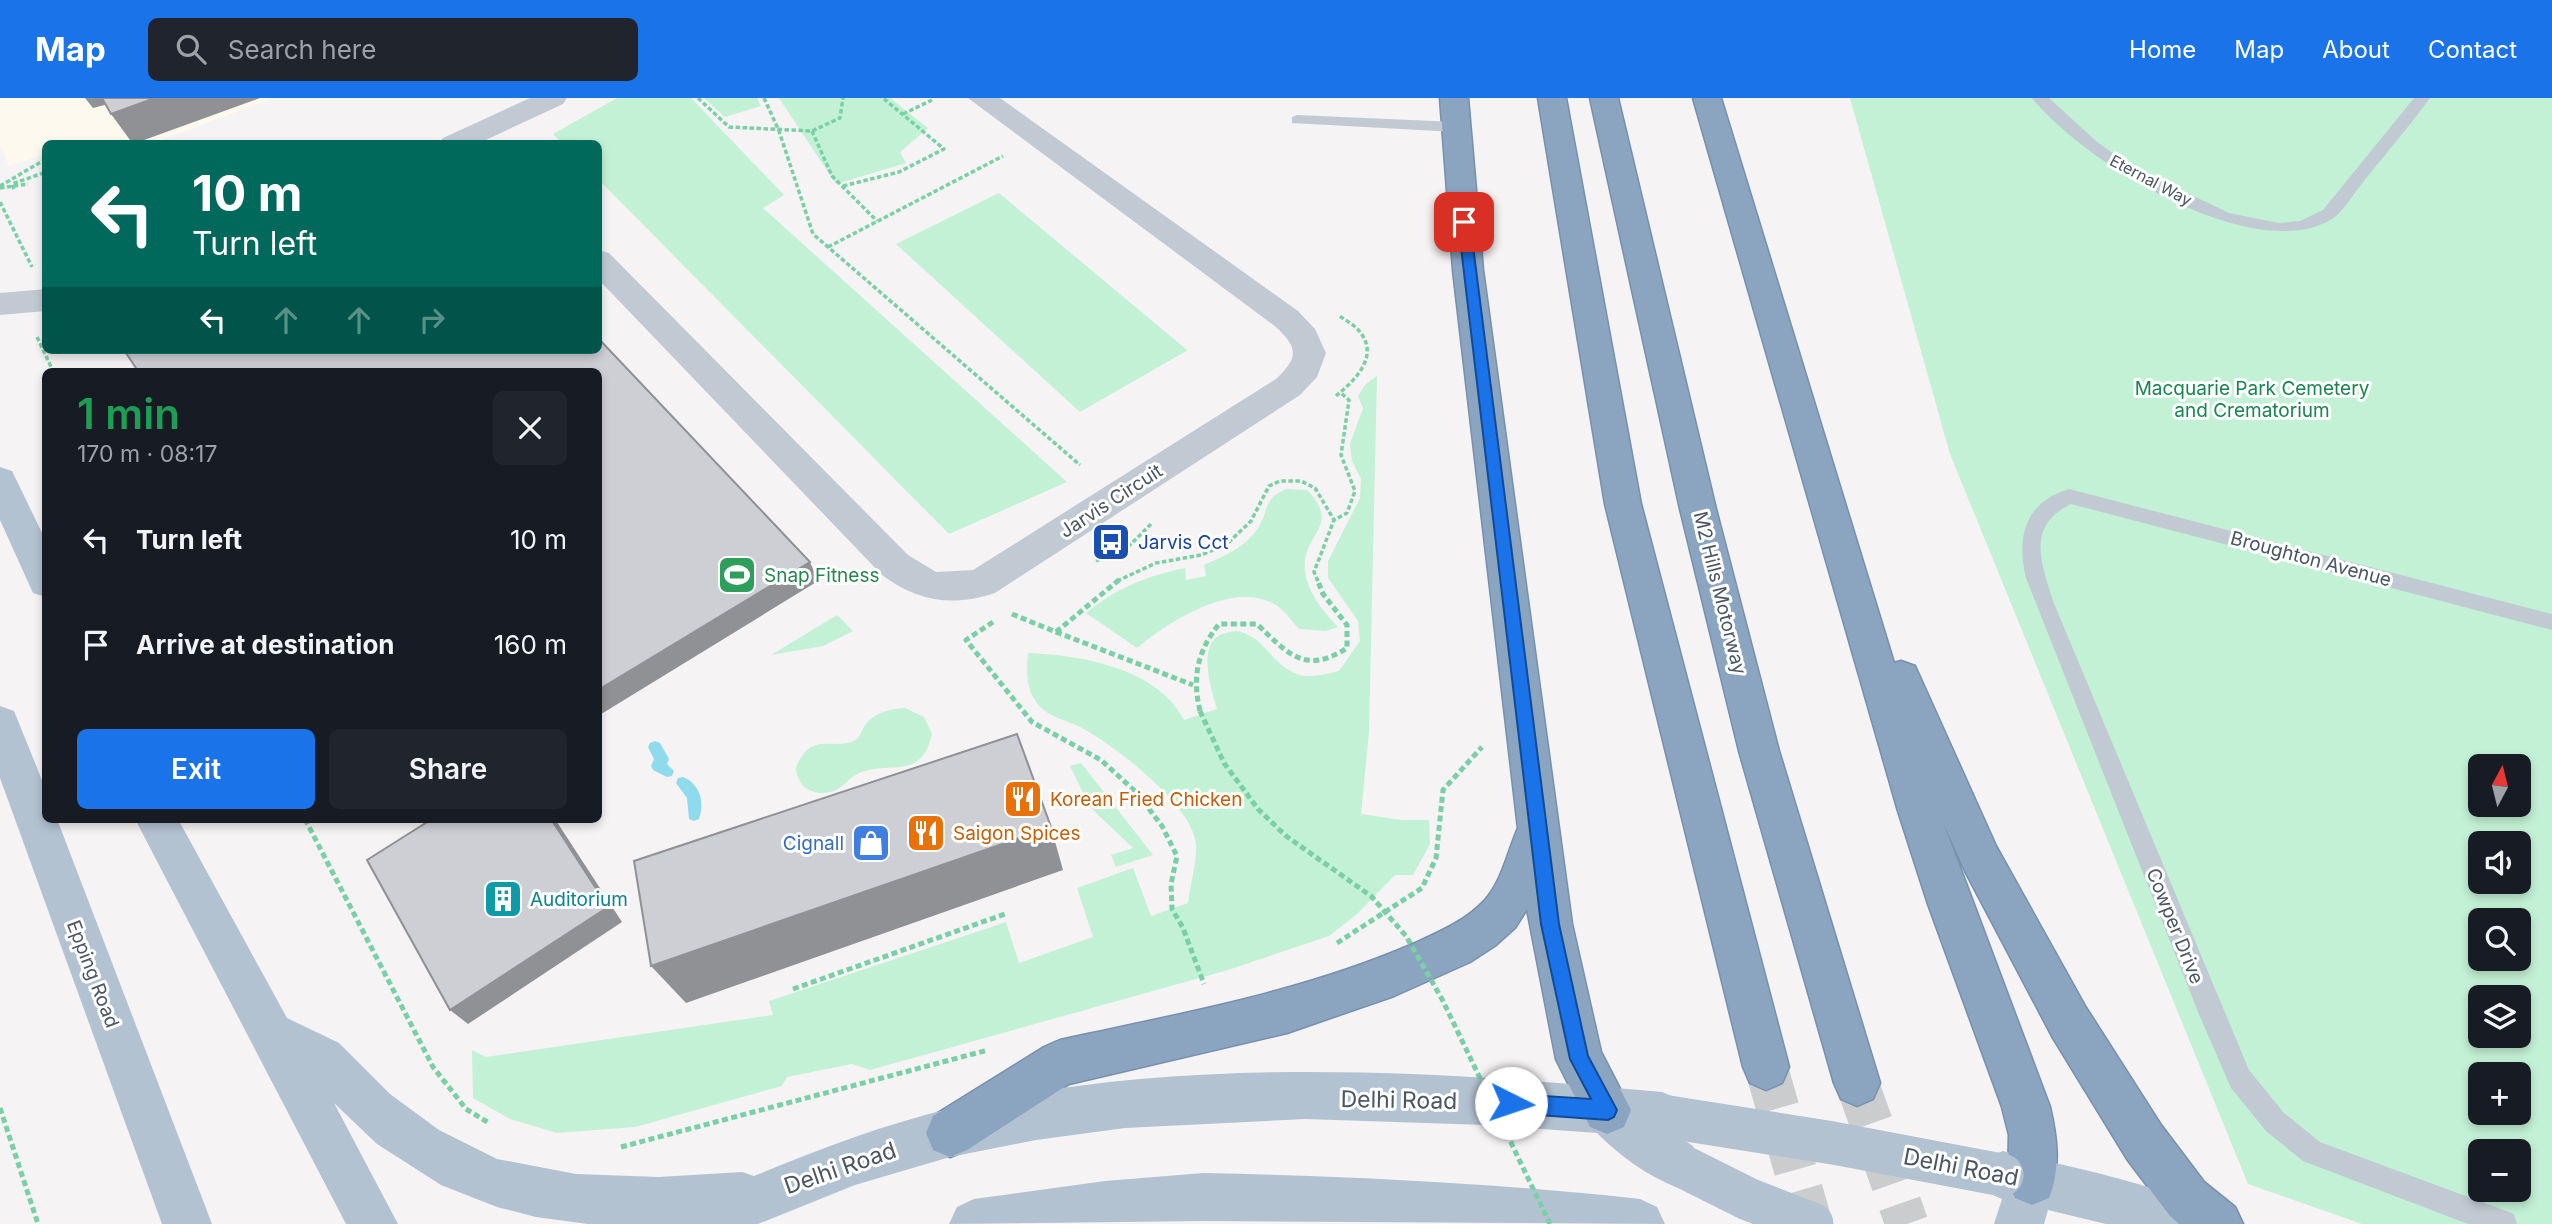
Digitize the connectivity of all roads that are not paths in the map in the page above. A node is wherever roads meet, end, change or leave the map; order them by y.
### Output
1 (553, 98) edge
2 (982, 98) edge
3 (1552, 98) edge
4 (1604, 98) edge
5 (1707, 98) edge
6 (2040, 98) edge
7 (2422, 98) edge
8 (1455, 112) edge
9 (1297, 120) dead end
10 (472, 140) edge
11 (602, 264) edge
12 (41, 302) edge
13 (0, 304) edge
14 (0, 480) edge
15 (2069, 496) joint
16 (1838, 531) junction
17 (42, 574) edge
18 (2552, 622) edge
19 (0, 723) edge
20 (1539, 821) junction
21 (158, 823) edge
22 (270, 1033) junction
23 (1766, 1067) tunnel mouth
24 (1857, 1083) tunnel mouth
25 (1608, 1110) junction
26 (950, 1133) junction
27 (766, 1194) junction
28 (2019, 1200) edge
29 (997, 1222) edge
30 (187, 1224) edge
31 (373, 1224) edge
32 (702, 1224) edge
33 (1640, 1224) edge
34 (1811, 1224) edge
35 (2187, 1224) edge
36 (2218, 1224) edge
37 (2504, 1224) edge

1 - 10 street
2 - 11 street, Jarvis Circuit
3 - 23 highway
4 - 24 highway, M2 Hills Motorway
5 - 16 highway
6 - 7 lane, Eternal Way
8 - 9 lane
8 - 20 highway
12 - 13 street
14 - 17 main road
15 - 18 lane, Broughton Avenue
15 - 37 lane, Cowper Drive
16 - 28 highway
16 - 36 highway
19 - 30 main road, Epping Road
20 - 25 highway
20 - 26 highway
21 - 22 main road
22 - 27 main road
22 - 31 main road
25 - 26 main road, Delhi Road
25 - 28 main road, Delhi Road, bridge
25 - 34 main road, bridge
26 - 27 main road, Delhi Road
27 - 32 main road, Delhi Road
28 - 35 main road, Delhi Road
29 - 33 main road

